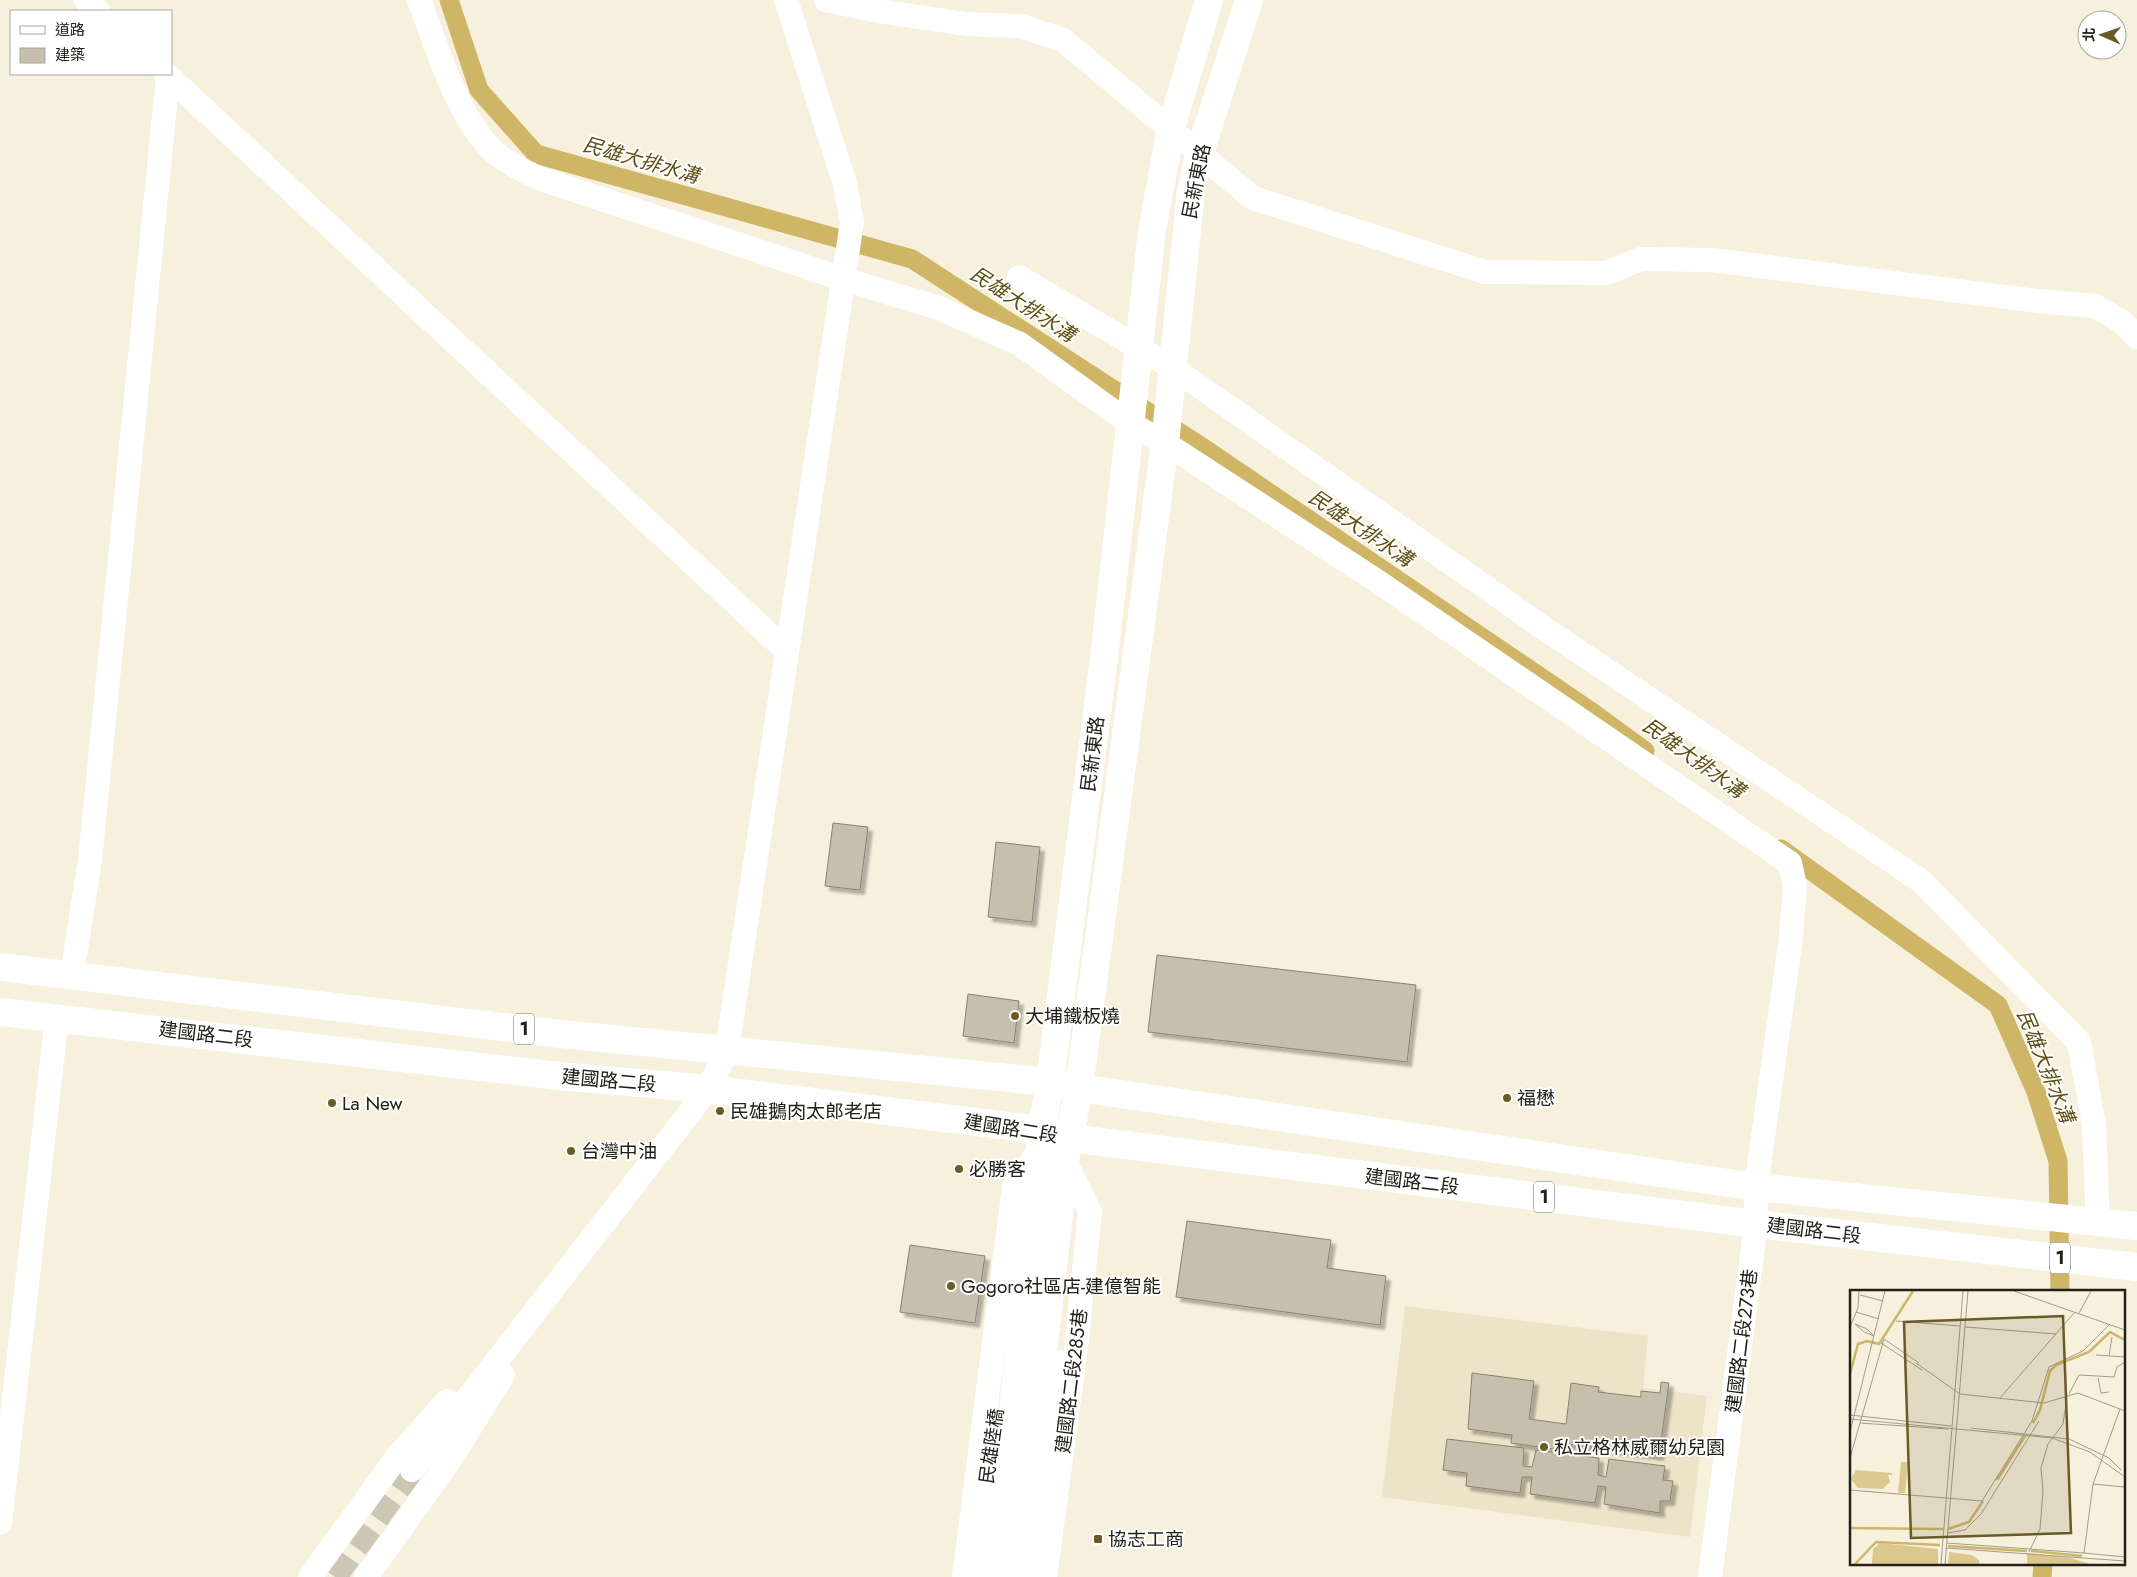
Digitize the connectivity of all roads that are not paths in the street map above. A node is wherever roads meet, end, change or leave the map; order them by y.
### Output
1 (86, 0) edge
2 (419, 0) edge
3 (786, 0) edge
4 (826, 0) edge
5 (1209, 0) edge
6 (1249, 0) edge
7 (97, 10) edge
8 (167, 75) edge
9 (1171, 128) junction
10 (1199, 154) junction
11 (1019, 277) dead end
12 (843, 278) junction
13 (2137, 337) edge
14 (1139, 348) junction
15 (1173, 368) junction
16 (1131, 424) junction
17 (1165, 443) junction
18 (787, 651) junction
19 (0, 966) edge
20 (72, 975) junction
21 (0, 1012) edge
22 (57, 1017) junction
23 (726, 1050) junction
24 (1050, 1082) junction
25 (1079, 1088) junction
26 (708, 1089) junction
27 (1041, 1140) junction
28 (1067, 1149) junction
29 (1756, 1187) junction
30 (2098, 1222) junction
31 (1756, 1224) junction
32 (2137, 1226) edge
33 (573, 1263) junction
34 (2137, 1268) edge
35 (1035, 1320) junction
36 (412, 1470) tunnel mouth
37 (0, 1523) edge
38 (310, 1577) edge
39 (366, 1577) edge
40 (964, 1577) edge
41 (973, 1577) edge
42 (987, 1577) edge
43 (1011, 1577) edge
44 (1026, 1577) edge
45 (1045, 1577) edge
46 (1710, 1577) edge

1 - 7 street
2 - 12 street, 建國路二段273巷
3 - 12 street
4 - 9 street
5 - 9 main road, 民新東路
6 - 10 main road, 民新東路
8 - 18 street
8 - 20 street
9 - 10 street
9 - 14 main road, 民新東路
10 - 13 street
10 - 15 main road, 民新東路
11 - 14 street
12 - 16 street, 建國路二段273巷
12 - 18 street
14 - 15 street
14 - 16 main road, 民新東路
15 - 17 main road, 民新東路
15 - 30 street
16 - 17 street, 建國路二段273巷
16 - 24 main road, 民新東路
17 - 25 main road, 民新東路
17 - 29 street, 建國路二段273巷
18 - 23 street
19 - 20 main road, 建國路二段 / 1
20 - 23 main road, 建國路二段 / 1
21 - 22 main road, 建國路二段 / 1
22 - 26 main road, 建國路二段 / 1
22 - 37 street
23 - 24 main road, 建國路二段 / 1
23 - 26 street
24 - 25 main road, 建國路二段 / 1
24 - 27 main road, 民新東路
25 - 28 main road, 民新東路
25 - 29 main road, 建國路二段 / 1
26 - 27 main road, 建國路二段 / 1
26 - 33 street
27 - 28 main road, 建國路二段 / 1
27 - 35 main road, 民新東路
27 - 40 street
28 - 31 main road, 建國路二段 / 1
28 - 35 main road, 民新東路
28 - 45 street, 建國路二段285巷
29 - 30 main road, 建國路二段 / 1
29 - 31 street, 建國路二段273巷
30 - 32 main road, 1
31 - 34 main road, 建國路二段 / 1
31 - 46 street, 建國路二段273巷
33 - 36 street
33 - 38 street
33 - 39 street
35 - 41 street, 民雄陸橋
35 - 42 main road, 民雄陸橋
35 - 43 main road, 民雄陸橋
35 - 44 street

